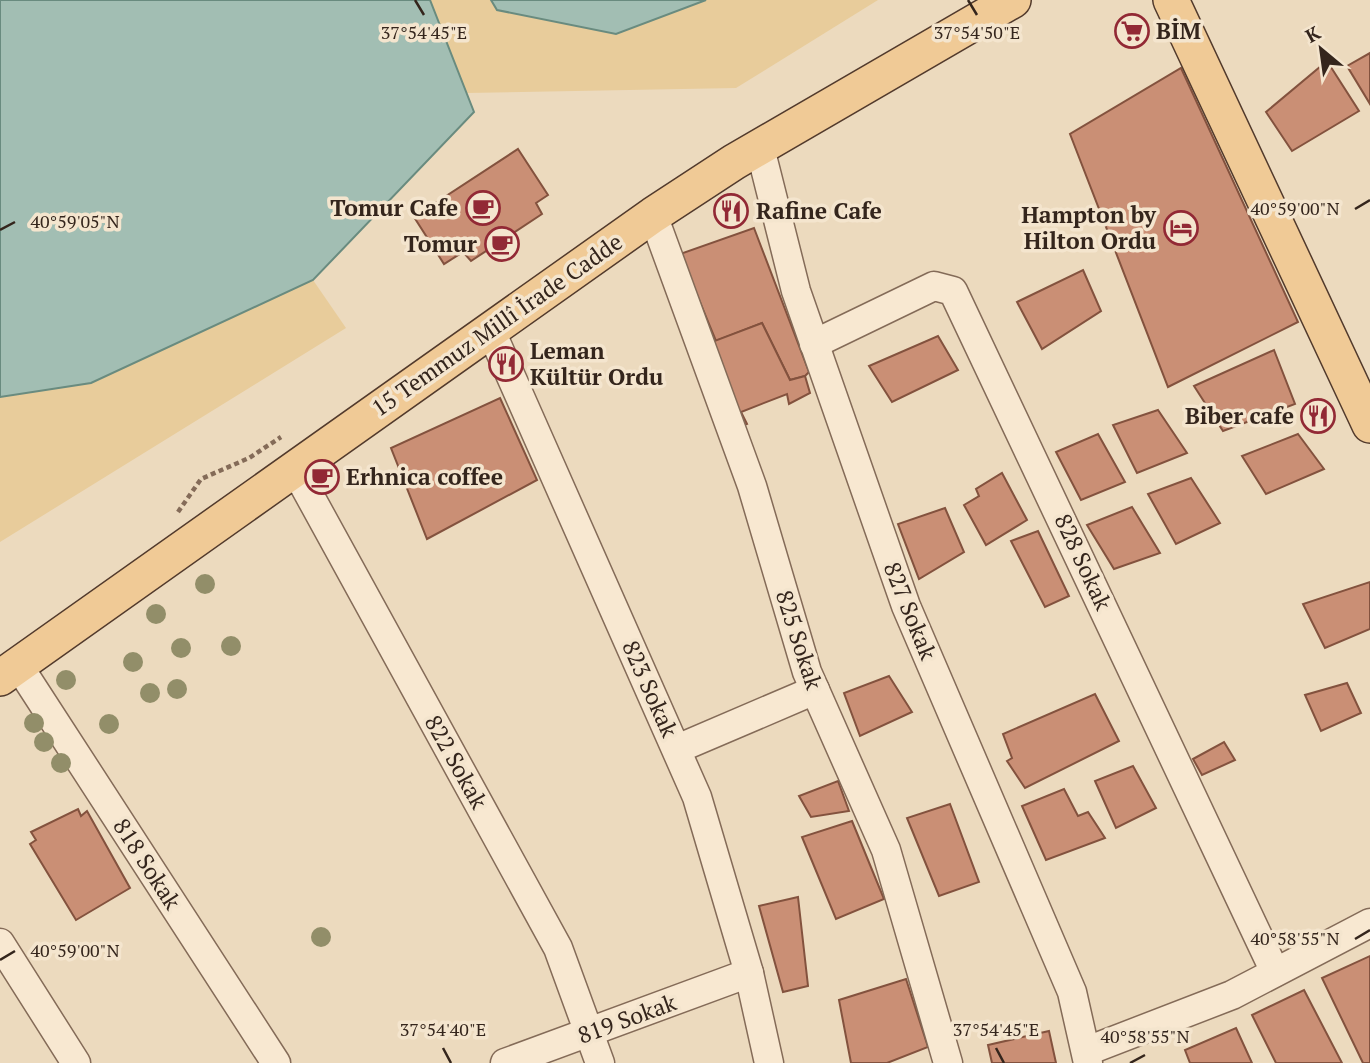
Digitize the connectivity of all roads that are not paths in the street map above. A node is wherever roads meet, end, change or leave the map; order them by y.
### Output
1 (1013, 0) edge
2 (1171, 0) edge
3 (760, 148) junction
4 (653, 215) junction
5 (490, 329) junction
6 (814, 344) junction
7 (1366, 405) edge
8 (295, 468) junction
9 (9, 671) edge
10 (815, 691) junction
11 (677, 749) junction
12 (1370, 923) edge
13 (0, 943) edge
14 (1275, 972) junction
15 (749, 973) junction
16 (589, 1033) junction
17 (1088, 1057) edge
18 (76, 1063) edge
19 (276, 1063) edge
20 (505, 1063) edge
21 (600, 1063) edge
22 (769, 1063) edge
23 (948, 1063) edge

1 - 3 main road, 15 Temmuz Millî İrade Cadde
2 - 7 main road
3 - 4 main road, 15 Temmuz Millî İrade Cadde
3 - 6 street, 827 Sokak
4 - 5 main road, 15 Temmuz Millî İrade Cadde
4 - 10 street, 825 Sokak
5 - 8 main road, 15 Temmuz Millî İrade Cadde
5 - 11 street, 823 Sokak
6 - 14 street, 828 Sokak
6 - 17 street, 827 Sokak
8 - 9 main road, 15 Temmuz Millî İrade Cadde
8 - 16 street, 822 Sokak
9 - 19 street, 818 Sokak
10 - 11 street
10 - 23 street, 825 Sokak
11 - 15 street, 823 Sokak
12 - 14 street
13 - 18 street
14 - 17 street
15 - 16 street, 819 Sokak
15 - 22 street, 823 Sokak
16 - 20 street, 819 Sokak
16 - 21 street, 822 Sokak

